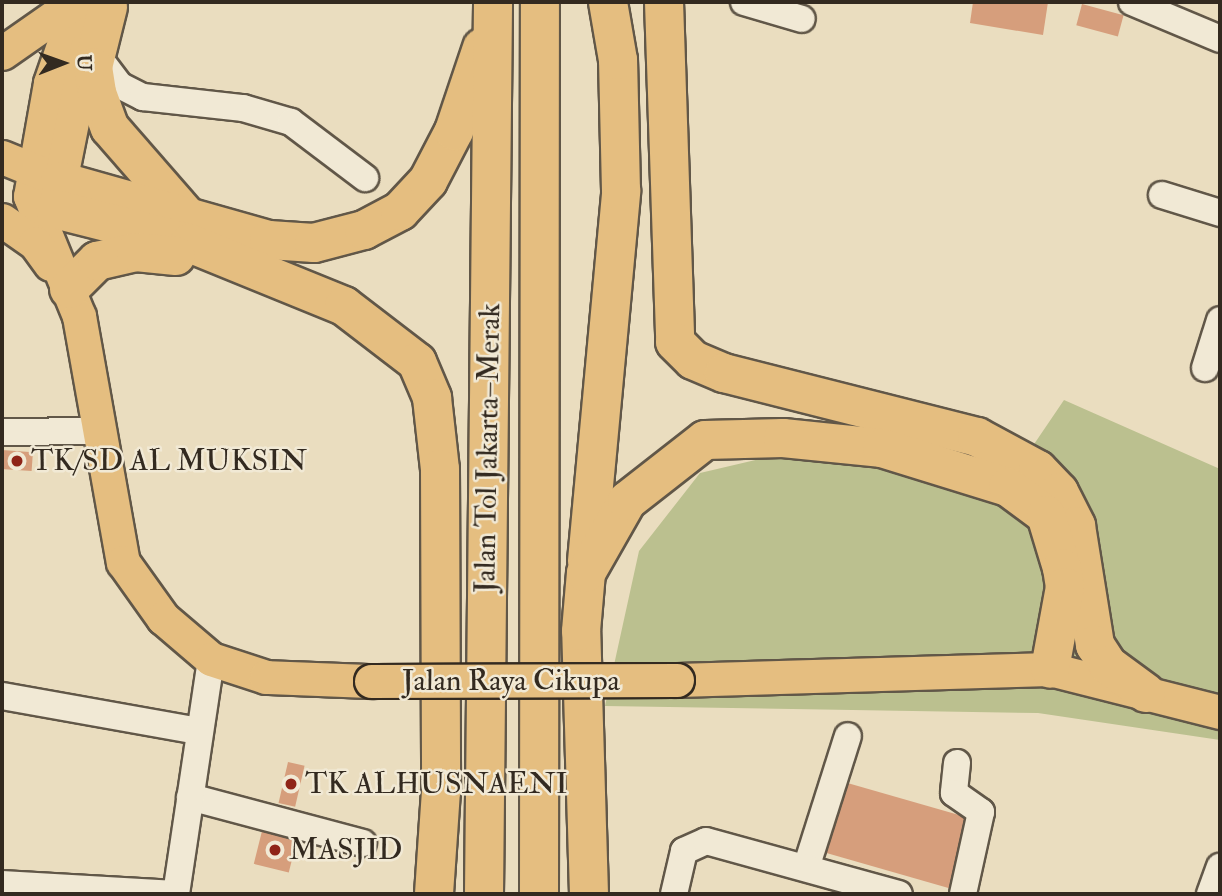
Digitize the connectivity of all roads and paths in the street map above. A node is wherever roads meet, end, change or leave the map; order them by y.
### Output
1 (540, 2) edge
2 (608, 2) edge
3 (664, 2) edge
4 (744, 2) edge
5 (1132, 2) edge
6 (94, 3) edge
7 (1167, 7) edge
8 (493, 9) edge
9 (802, 19) dead end
10 (1220, 39) edge
11 (2, 52) edge
12 (96, 54) junction
13 (365, 178) dead end
14 (30, 183) edge
15 (1162, 195) dead end
16 (185, 214) junction
17 (1220, 214) edge
18 (2, 220) edge
19 (237, 264) junction
20 (69, 289) junction
21 (1220, 320) edge
22 (1205, 368) dead end
23 (99, 431) junction
24 (2, 432) edge
25 (586, 573) junction
26 (211, 659) junction
27 (1050, 669) junction
28 (1146, 693) junction
29 (2, 696) edge
30 (1220, 712) edge
31 (199, 730) junction
32 (848, 736) dead end
33 (957, 763) dead end
34 (190, 797) junction
35 (363, 843) dead end
36 (807, 865) junction
37 (1220, 867) edge
38 (2, 884) edge
39 (176, 894) edge
40 (434, 894) edge
41 (484, 894) edge
42 (539, 894) edge
43 (589, 894) edge
44 (674, 894) edge
45 (899, 894) edge
46 (963, 894) edge
47 (1210, 894) edge

1 - 42 highway, Jalan Tol Jakarta–Merak
2 - 25 highway
3 - 28 highway
4 - 9 street
5 - 7 street
6 - 11 main road
6 - 12 highway
6 - 14 main road
7 - 10 street
8 - 16 highway
8 - 41 highway, Jalan Tol Jakarta–Merak
12 - 13 street
12 - 16 highway
14 - 16 highway
14 - 19 highway
14 - 20 main road, Jalan Raya Cikupa
15 - 17 street
18 - 20 main road
19 - 20 highway
19 - 40 highway
20 - 23 main road, Jalan Raya Cikupa
21 - 22 street
23 - 24 street
23 - 26 main road, Jalan Raya Cikupa
25 - 27 highway
25 - 43 highway
26 - 27 main road, Jalan Raya Cikupa, bridge
26 - 31 street
27 - 28 main road, Jalan Raya Cikupa
28 - 30 main road, Jalan Raya Cikupa
29 - 31 street
31 - 34 street
32 - 36 street
33 - 46 street
34 - 35 street
34 - 39 street
36 - 44 street
36 - 45 street
37 - 47 street
38 - 39 street

